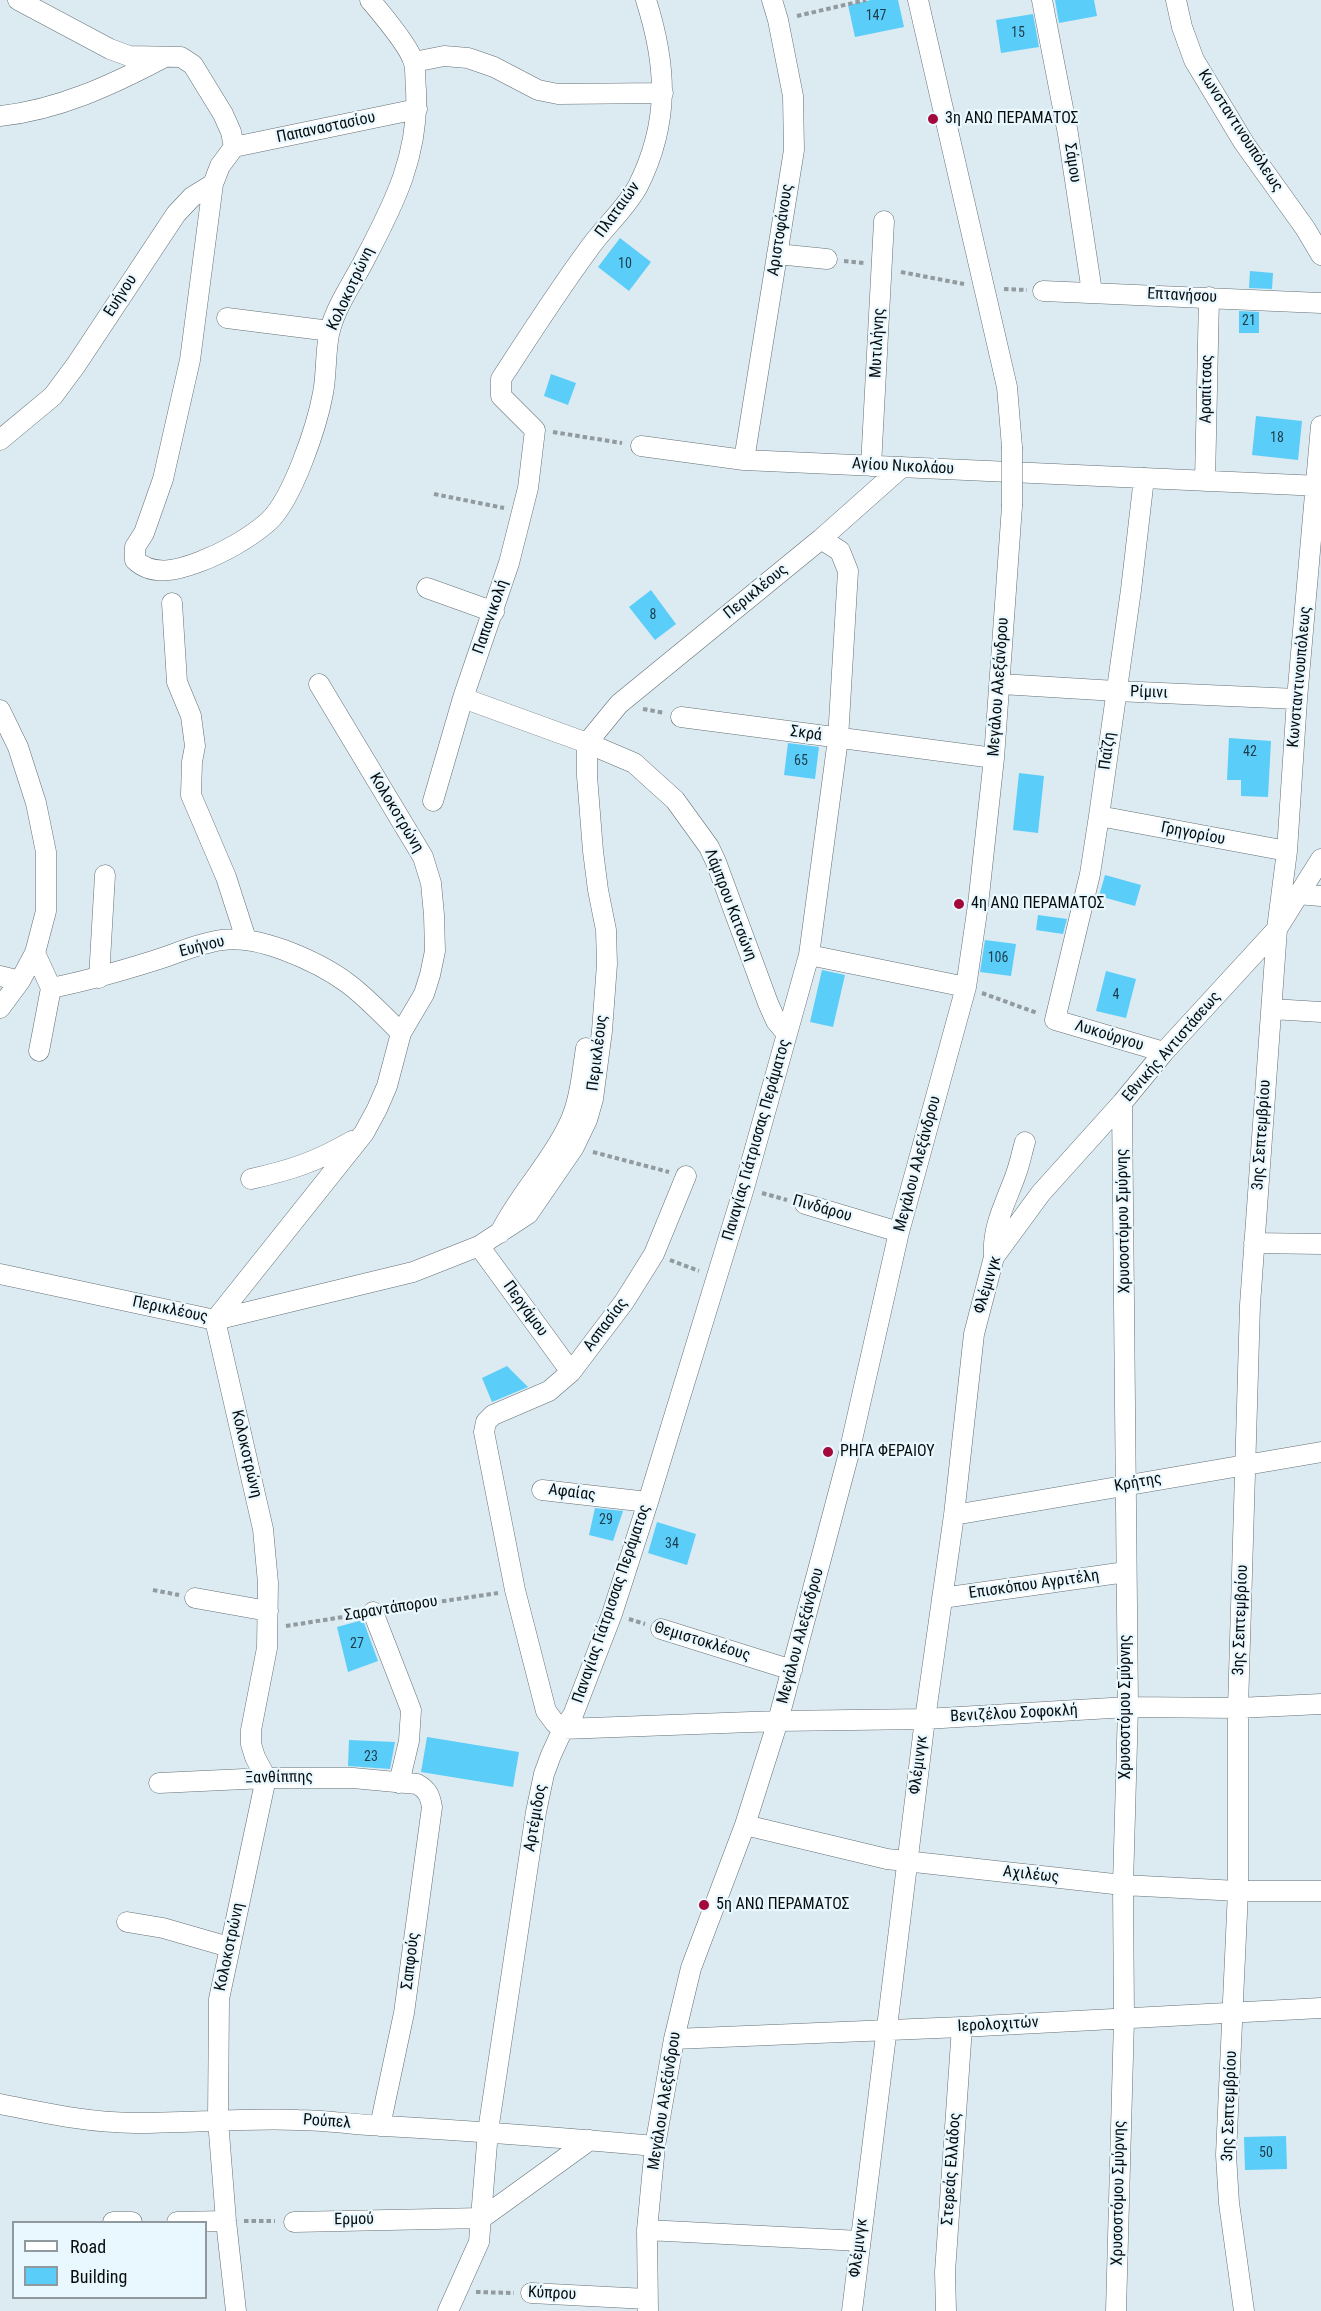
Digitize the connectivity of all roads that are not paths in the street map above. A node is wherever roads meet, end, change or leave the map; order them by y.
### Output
1 (18, 0) edge
2 (370, 0) edge
3 (646, 0) edge
4 (772, 0) edge
5 (918, 0) edge
6 (1042, 0) edge
7 (1176, 0) edge
8 (163, 58) junction
9 (414, 62) junction
10 (663, 93) junction
11 (417, 109) junction
12 (0, 116) edge
13 (234, 147) junction
14 (213, 184) junction
15 (884, 221) dead end
16 (777, 254) junction
17 (1321, 255) edge
18 (827, 259) road end
19 (1043, 291) dead end
20 (1092, 292) junction
21 (1209, 297) junction
22 (1321, 303) edge
23 (227, 318) dead end
24 (330, 331) junction
25 (1321, 426) edge
26 (535, 430) joint
27 (0, 440) edge
28 (641, 446) road end
29 (744, 460) junction
30 (871, 466) junction
31 (902, 467) junction
32 (1144, 478) junction
33 (1204, 481) junction
34 (1319, 486) edge
35 (821, 539) junction
36 (427, 588) dead end
37 (172, 603) dead end
38 (494, 612) junction
39 (319, 684) dead end
40 (1001, 684) junction
41 (1116, 692) junction
42 (463, 698) junction
43 (1297, 699) junction
44 (0, 710) edge
45 (681, 717) road end
46 (838, 739) junction
47 (587, 742) junction
48 (994, 758) junction
49 (433, 801) dead end
50 (1099, 816) junction
51 (1287, 851) junction
52 (1321, 860) edge
53 (105, 875) dead end
54 (598, 890) junction
55 (1297, 894) junction
56 (1321, 896) edge
57 (1277, 929) junction
58 (246, 939) junction
59 (35, 953) junction
60 (809, 955) junction
61 (0, 976) edge
62 (99, 978) junction
63 (20, 981) junction
64 (966, 987) junction
65 (51, 988) junction
66 (0, 1008) edge
67 (1272, 1009) junction
68 (1321, 1012) edge
69 (1055, 1020) joint
70 (401, 1033) junction
71 (788, 1034) junction
72 (39, 1051) dead end
73 (1164, 1052) junction
74 (1122, 1103) junction
75 (364, 1133) junction
76 (1025, 1142) dead end
77 (686, 1176) road end
78 (251, 1179) dead end
79 (805, 1204) road end
80 (1014, 1228) joint
81 (899, 1232) junction
82 (500, 1233) junction
83 (1254, 1243) junction
84 (1321, 1244) edge
85 (479, 1246) junction
86 (994, 1257) junction
87 (0, 1274) edge
88 (215, 1320) junction
89 (571, 1372) junction
90 (1321, 1452) edge
91 (1246, 1465) junction
92 (1127, 1485) junction
93 (542, 1490) dead end
94 (648, 1502) junction
95 (954, 1515) junction
96 (1126, 1572) junction
97 (195, 1598) dead end
98 (942, 1598) junction
99 (373, 1612) road end
100 (268, 1620) junction
101 (661, 1629) road end
102 (792, 1670) junction
103 (1321, 1704) edge
104 (1128, 1707) junction
105 (1238, 1708) junction
106 (925, 1719) junction
107 (778, 1721) junction
108 (562, 1729) junction
109 (266, 1778) junction
110 (399, 1782) junction
111 (159, 1783) dead end
112 (429, 1795) joint
113 (745, 1825) junction
114 (908, 1861) junction
115 (1123, 1885) junction
116 (1238, 1891) junction
117 (1321, 1891) edge
118 (128, 1922) dead end
119 (229, 1947) junction
120 (1321, 2008) edge
121 (1234, 2014) junction
122 (1124, 2019) junction
123 (962, 2027) junction
124 (887, 2030) junction
125 (674, 2038) junction
126 (0, 2104) edge
127 (218, 2120) junction
128 (380, 2126) junction
129 (488, 2131) junction
130 (590, 2140) junction
131 (655, 2146) junction
132 (482, 2218) junction
133 (226, 2221) junction
134 (207, 2222) edge
135 (294, 2222) road end
136 (647, 2230) junction
137 (860, 2241) junction
138 (531, 2293) road end
139 (647, 2305) edge
140 (237, 2311) edge
141 (448, 2311) edge
142 (852, 2311) edge
143 (946, 2311) edge
144 (1116, 2311) edge
145 (1244, 2311) edge

1 - 8 street
2 - 9 street, Κολοκοτρώνη
3 - 10 street, Πλαταιών
4 - 16 street, Αριστοφάνους
5 - 40 street, Μεγάλου Αλεξάνδρου, bridge
6 - 20 street, Σάμου
7 - 17 street, Κωνσταντινουπόλεως
8 - 12 street
8 - 13 street
9 - 10 street
9 - 11 street, Κολοκοτρώνη
10 - 26 street, Πλαταιών
11 - 13 street, Παπαναστασίου
11 - 24 street, Κολοκοτρώνη
13 - 14 street, Ευήνου
14 - 24 street, Κολοκοτρώνη
14 - 27 street, Ευήνου
15 - 30 street, Μυτιλήνης
16 - 18 street
16 - 29 street, Αριστοφάνους
19 - 20 street, Επτανήσου
20 - 21 street, Επτανήσου
21 - 22 street, Επτανήσου
21 - 33 street, Αραπίτσας
23 - 24 street
25 - 34 street, Κωνσταντινουπόλεως
26 - 38 street, Παπανικολή
28 - 29 street, Αγίου Νικολάου
29 - 30 street, Αγίου Νικολάου
30 - 31 street, Αγίου Νικολάου
31 - 32 street, Αγίου Νικολάου
31 - 35 street, Περικλέους
32 - 33 street, Αγίου Νικολάου
32 - 41 street, Παΐζη
33 - 34 street, Αγίου Νικολάου
34 - 43 street, Κωνσταντινουπόλεως
35 - 46 street, Παναγίας Γιάτρισσας Περάματος
35 - 47 street, Περικλέους
36 - 38 street
37 - 58 street
38 - 42 street, Παπανικολή
39 - 70 street, Κολοκοτρώνη
40 - 41 street, Ρίμινι
40 - 48 street, Μεγάλου Αλεξάνδρου
41 - 43 street, Ρίμινι
41 - 50 street, Παΐζη
42 - 47 street, Λάμπρου Κατσώνη
42 - 49 street, Παπανικολή
43 - 51 street, Κωνσταντινουπόλεως
44 - 59 street
45 - 46 street, Σκρά
46 - 48 street, Σκρά
46 - 60 street, Παναγίας Γιάτρισσας Περάματος
47 - 54 street, Περικλέους
47 - 71 street, Λάμπρου Κατσώνη
48 - 64 street, Μεγάλου Αλεξάνδρου
50 - 51 street, Γρηγορίου
50 - 69 street, Παΐζη
51 - 57 street, Κωνσταντινουπόλεως
52 - 55 street, Εθνικής Αντιστάσεως
53 - 62 street
54 - 82 street
54 - 82 street, Περικλέους
55 - 56 street
55 - 57 street, Εθνικής Αντιστάσεως
57 - 67 street, 3ης Σεπτεμβρίου
57 - 73 street, Εθνικής Αντιστάσεως
58 - 62 street, Ευήνου
58 - 70 street, Ευήνου
59 - 63 street
59 - 65 street
60 - 64 street
60 - 71 street, Παναγίας Γιάτρισσας Περάματος
61 - 63 street
62 - 65 street, Ευήνου
63 - 66 street
64 - 81 street, Μεγάλου Αλεξάνδρου
65 - 72 street
67 - 68 street
67 - 83 street, 3ης Σεπτεμβρίου
69 - 73 street, Λυκούργου
70 - 75 street, Κολοκοτρώνη
71 - 94 street, Παναγίας Γιάτρισσας Περάματος
73 - 74 street, Εθνικής Αντιστάσεως
74 - 80 street, Εθνικής Αντιστάσεως
74 - 92 street, Χρυσοστόμου Σμύρνης
75 - 78 street
75 - 88 street, Κολοκοτρώνη
76 - 86 street
77 - 89 street, Ασπασίας
79 - 81 street, Πινδάρου
80 - 86 street, Φλέμινγκ
81 - 102 street, Μεγάλου Αλεξάνδρου
82 - 85 street, Περικλέους
83 - 84 street
83 - 91 street, 3ης Σεπτεμβρίου
85 - 88 street, Περικλέους
85 - 89 street, Περγάμου
86 - 95 street, Φλέμινγκ
87 - 88 street, Περικλέους
88 - 100 street, Κολοκοτρώνη
89 - 108 street, Ασπασίας
90 - 91 street, Κρήτης
91 - 92 street, Κρήτης
91 - 105 street, 3ης Σεπτεμβρίου
92 - 95 street, Κρήτης
92 - 96 street, Χρυσοστόμου Σμύρνης
93 - 94 street, Αφαίας
94 - 108 street, Παναγίας Γιάτρισσας Περάματος
95 - 98 street, Φλέμινγκ
96 - 98 street, Επισκόπου Αγριτέλη
96 - 104 street, Χρυσοστόμου Σμύρνης
97 - 100 street
98 - 106 street, Φλέμινγκ
99 - 110 street
100 - 109 street, Κολοκοτρώνη
101 - 102 street, Θεμιστοκλέους
102 - 107 street, Μεγάλου Αλεξάνδρου
103 - 105 street, Βενιζέλου Σοφοκλή
104 - 105 street, Βενιζέλου Σοφοκλή
104 - 106 street, Βενιζέλου Σοφοκλή
104 - 115 street, Χρυσοστόμου Σμύρνης
105 - 116 street, 3ης Σεπτεμβρίου
106 - 107 street, Βενιζέλου Σοφοκλή
106 - 114 street, Φλέμινγκ
107 - 108 street, Βενιζέλου Σοφοκλή
107 - 113 street, Μεγάλου Αλεξάνδρου
108 - 129 street, Αρτέμιδος
109 - 110 street, Ξανθίππης
109 - 111 street, Ξανθίππης
109 - 119 street, Κολοκοτρώνη
110 - 112 street, Ξανθίππης
112 - 128 street, Σαπφούς
113 - 114 street, Αχιλέως
113 - 125 street, Μεγάλου Αλεξάνδρου
114 - 115 street, Αχιλέως
114 - 124 street, Φλέμινγκ
115 - 116 street, Αχιλέως
115 - 122 street, Χρυσοστόμου Σμύρνης
116 - 117 street, Αχιλέως
116 - 121 street, 3ης Σεπτεμβρίου
118 - 119 street
119 - 127 street, Κολοκοτρώνη
120 - 121 street, Ιερολοχιτών
121 - 122 street, Ιερολοχιτών
121 - 145 street, 3ης Σεπτεμβρίου
122 - 123 street, Ιερολοχιτών
122 - 144 street, Χρυσοστόμου Σμύρνης
123 - 124 street, Ιερολοχιτών
123 - 143 street, Στερεάς Ελλάδος
124 - 125 street, Ιερολοχιτών
124 - 137 street, Φλέμινγκ
125 - 131 street, Μεγάλου Αλεξάνδρου
126 - 127 street, Ρούπελ
127 - 128 street, Ρούπελ
127 - 133 street, Κολοκοτρώνη
128 - 129 street, Ρούπελ
129 - 130 street, Ρούπελ
129 - 132 street, Αρτέμιδος
130 - 131 street, Ρούπελ
130 - 132 street
131 - 136 street, Μεγάλου Αλεξάνδρου
132 - 135 street, Ερμού
132 - 141 street, Αρτέμιδος
133 - 134 street
133 - 140 street, Κολοκοτρώνη
136 - 137 street
136 - 139 street, Μεγάλου Αλεξάνδρου
137 - 142 street, Φλέμινγκ
138 - 139 street, Κύπρου

